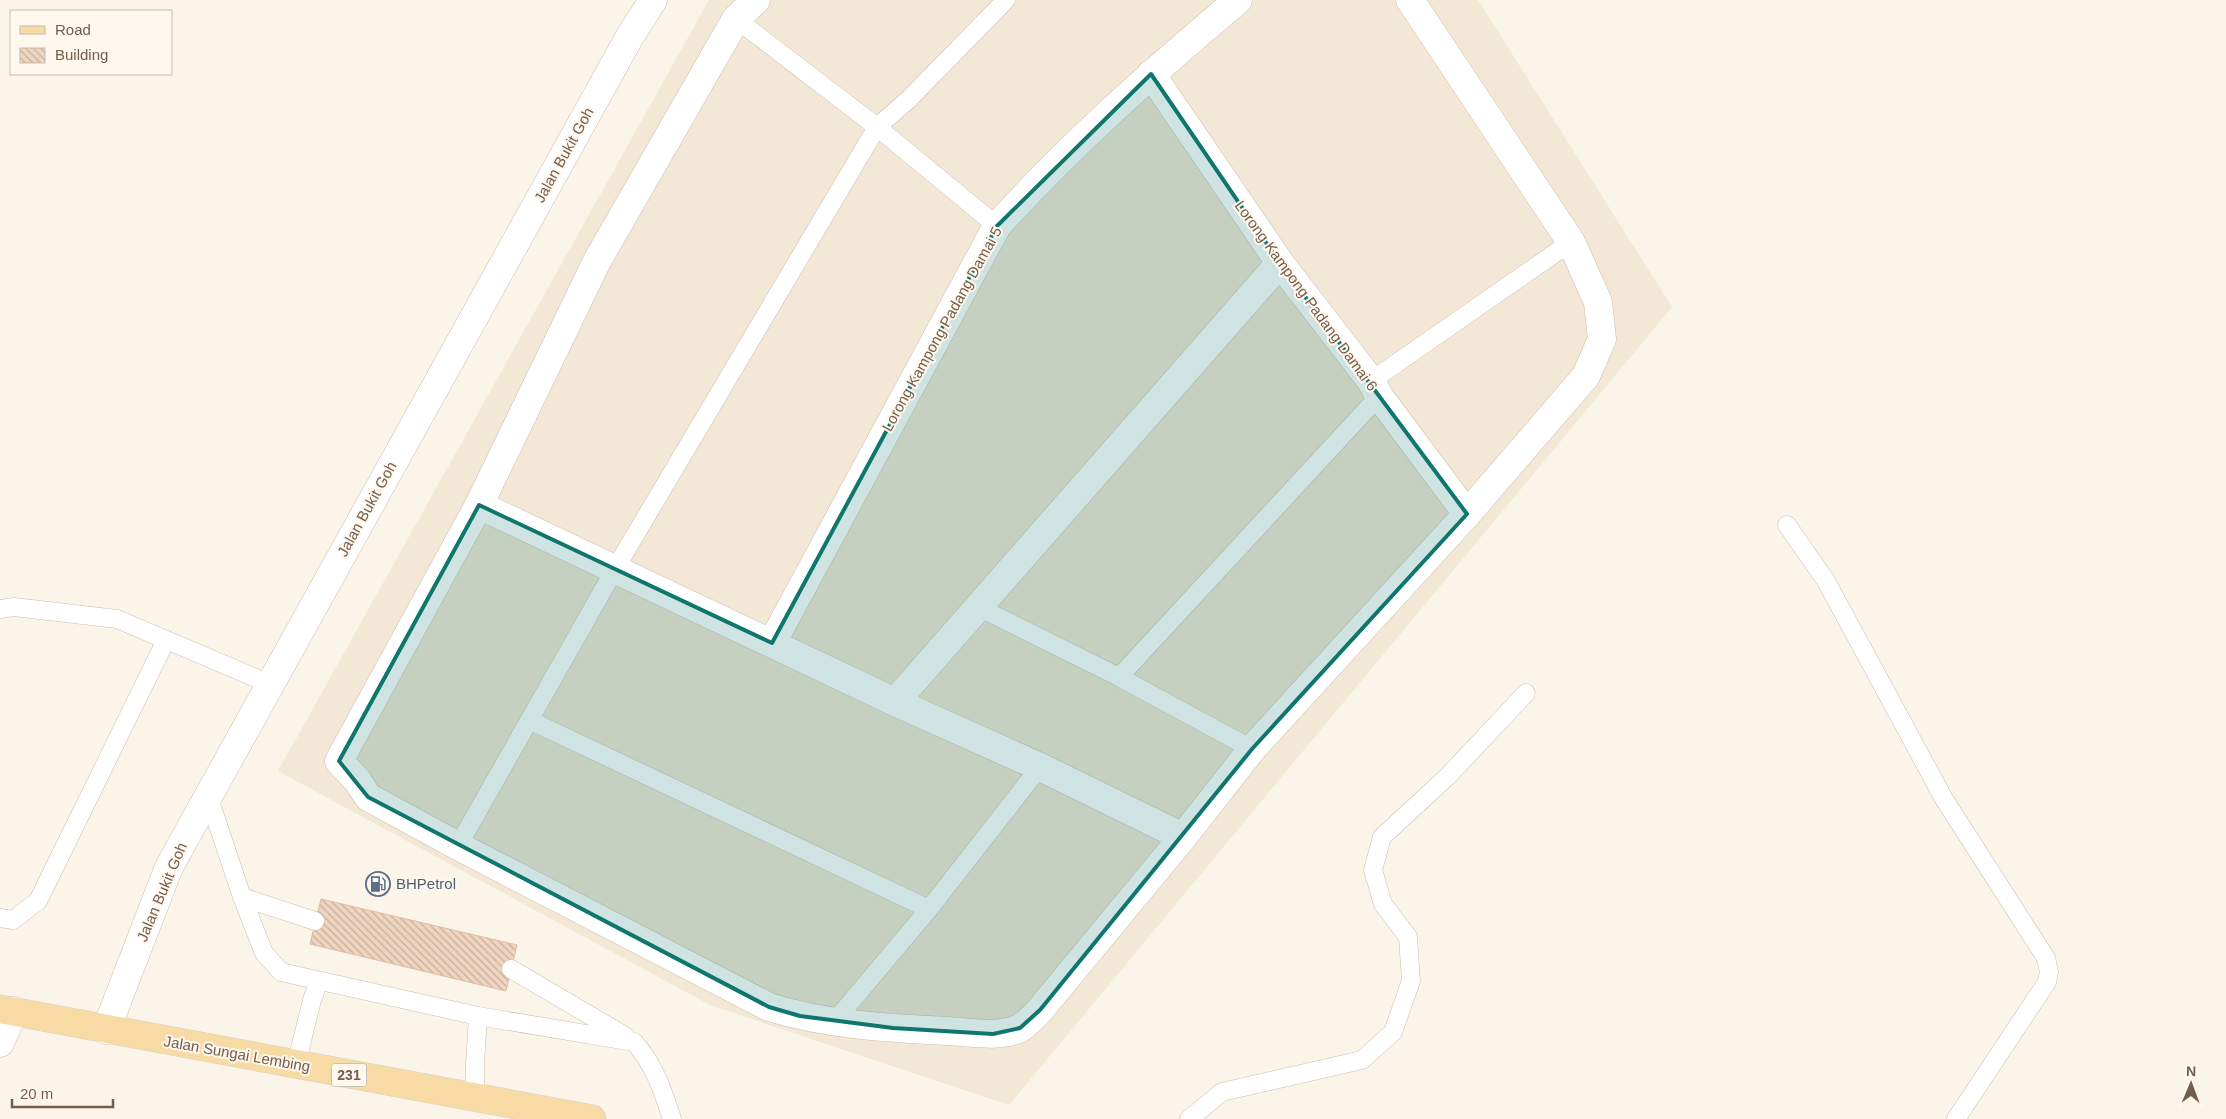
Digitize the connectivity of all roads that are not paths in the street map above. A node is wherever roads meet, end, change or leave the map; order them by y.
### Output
1 (654, 0) edge
2 (756, 0) edge
3 (1006, 0) edge
4 (1238, 0) edge
5 (1410, 0) edge
6 (736, 19) junction
7 (1150, 74) junction
8 (877, 127) junction
9 (997, 226) junction
10 (1571, 242) junction
11 (1280, 263) junction
12 (1375, 389) junction
13 (479, 505) junction
14 (1466, 514) junction
15 (1787, 525) dead end
16 (615, 569) junction
17 (978, 606) junction
18 (0, 608) edge
19 (166, 640) junction
20 (772, 643) junction
21 (1119, 677) junction
22 (270, 684) junction
23 (1526, 693) dead end
24 (895, 702) junction
25 (529, 720) junction
26 (1252, 748) junction
27 (1040, 767) junction
28 (208, 795) junction
29 (1183, 837) junction
30 (458, 846) junction
31 (242, 897) junction
32 (929, 909) junction
33 (0, 918) edge
34 (315, 921) dead end
35 (511, 969) dead end
36 (319, 981) junction
37 (7, 1010) edge
38 (478, 1016) junction
39 (834, 1022) junction
40 (106, 1030) junction
41 (634, 1042) junction
42 (0, 1043) edge
43 (296, 1065) junction
44 (475, 1098) junction
45 (592, 1119) edge
46 (672, 1119) edge
47 (1189, 1119) edge
48 (1956, 1119) edge

1 - 22 street, Jalan Bukit Goh
2 - 6 street
3 - 8 lane
4 - 7 street, Lorong Kampong Padang Damai 5
5 - 10 street
6 - 8 lane
6 - 13 street
7 - 9 street, Lorong Kampong Padang Damai 5
7 - 11 street, Lorong Kampong Padang Damai 6
8 - 9 lane
8 - 16 lane
9 - 20 street, Lorong Kampong Padang Damai 5
10 - 12 lane
10 - 14 street
11 - 12 street, Lorong Kampong Padang Damai 6
11 - 17 street
12 - 14 street, Lorong Kampong Padang Damai 6
12 - 21 lane
13 - 16 street
13 - 30 street
14 - 26 street
15 - 48 lane
16 - 20 street
16 - 25 lane
17 - 21 lane
17 - 24 street
18 - 19 lane
19 - 22 lane
19 - 33 lane
20 - 24 street
21 - 26 lane
22 - 28 street, Jalan Bukit Goh
23 - 47 lane
24 - 27 street
25 - 30 lane
25 - 32 lane
26 - 29 street
27 - 29 street
27 - 32 lane
28 - 31 lane
28 - 40 street, Jalan Bukit Goh
29 - 39 street
30 - 39 street
31 - 34 lane
31 - 36 lane
32 - 39 lane
35 - 41 lane
36 - 38 lane
36 - 43 lane
37 - 40 main road, Jalan Sungai Lembing / 231
37 - 42 street
38 - 41 lane
38 - 44 lane
40 - 43 main road, Jalan Sungai Lembing / 231
41 - 46 lane
43 - 44 main road, Jalan Sungai Lembing / 231
44 - 45 main road, Jalan Sungai Lembing / 231

